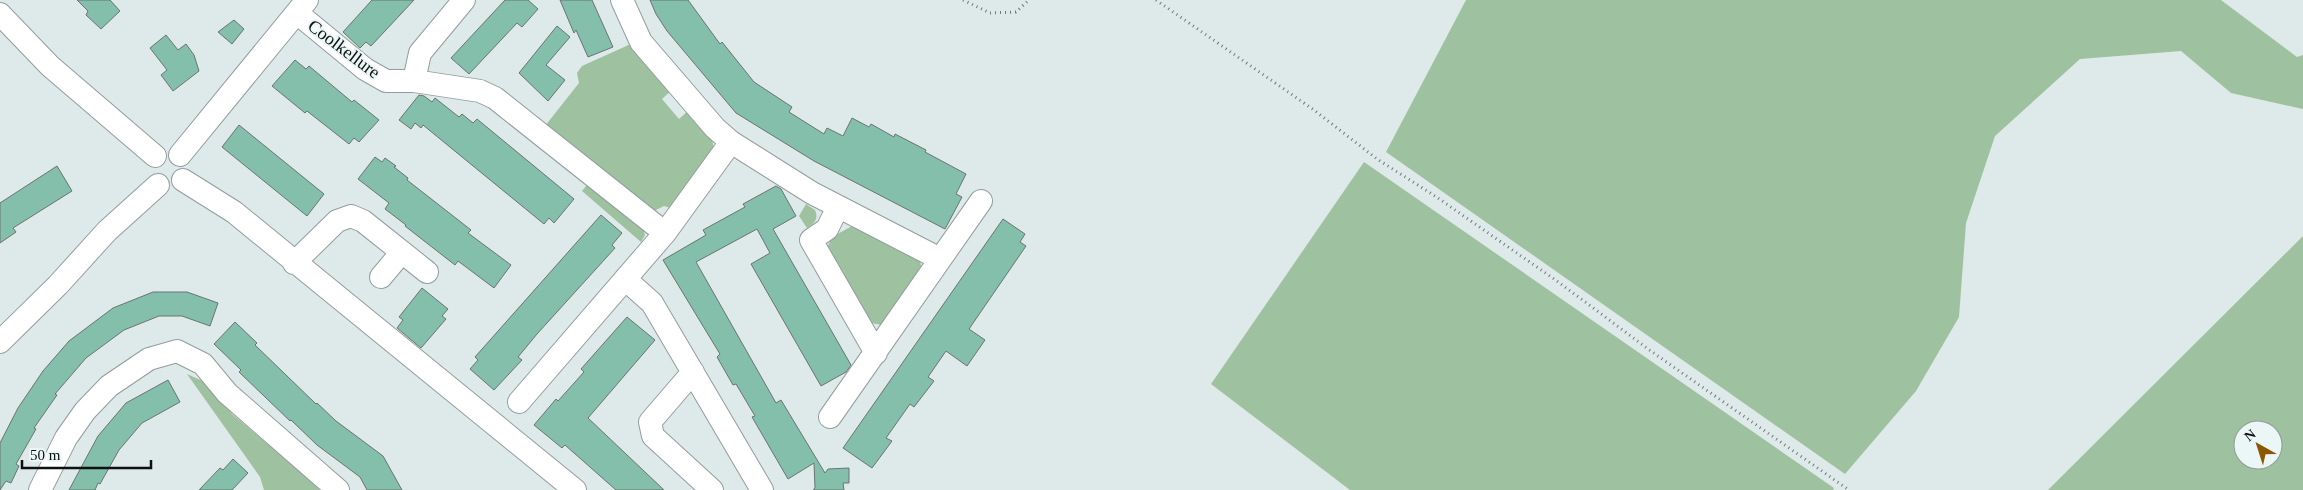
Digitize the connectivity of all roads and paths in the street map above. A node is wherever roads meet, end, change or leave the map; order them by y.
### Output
1 (464, 0) edge
2 (622, 0) edge
3 (963, 0) edge
4 (1029, 0) edge
5 (1156, 0) edge
6 (302, 6) edge
7 (0, 14) edge
8 (414, 81) junction
9 (731, 142) junction
10 (180, 155) junction
11 (155, 156) junction
12 (182, 180) junction
13 (158, 185) junction
14 (981, 201) dead end
15 (838, 207) junction
16 (665, 232) junction
17 (402, 252) junction
18 (940, 259) junction
19 (294, 262) junction
20 (426, 272) dead end
21 (381, 277) dead end
22 (625, 279) junction
23 (0, 342) edge
24 (876, 353) junction
25 (693, 372) junction
26 (519, 402) dead end
27 (830, 417) dead end
28 (40, 490) edge
29 (338, 490) edge
30 (575, 490) edge
31 (712, 490) edge
32 (762, 490) edge
33 (1849, 490) edge

1 - 8 street
2 - 9 street
3 - 4 path
5 - 33 path
6 - 8 street, Coolkellure
6 - 10 street, Coolkellure
7 - 11 street
8 - 16 street, Coolkellure
9 - 15 street
9 - 16 street
10 - 11 street
10 - 12 street
11 - 13 street
12 - 13 street
12 - 19 street
13 - 23 street
14 - 18 street
15 - 18 street
15 - 24 street
16 - 22 street
17 - 19 street
17 - 20 street
17 - 21 street
18 - 24 street
19 - 30 street
22 - 25 street
22 - 26 street
24 - 27 street
25 - 31 street
25 - 32 street
28 - 29 street

